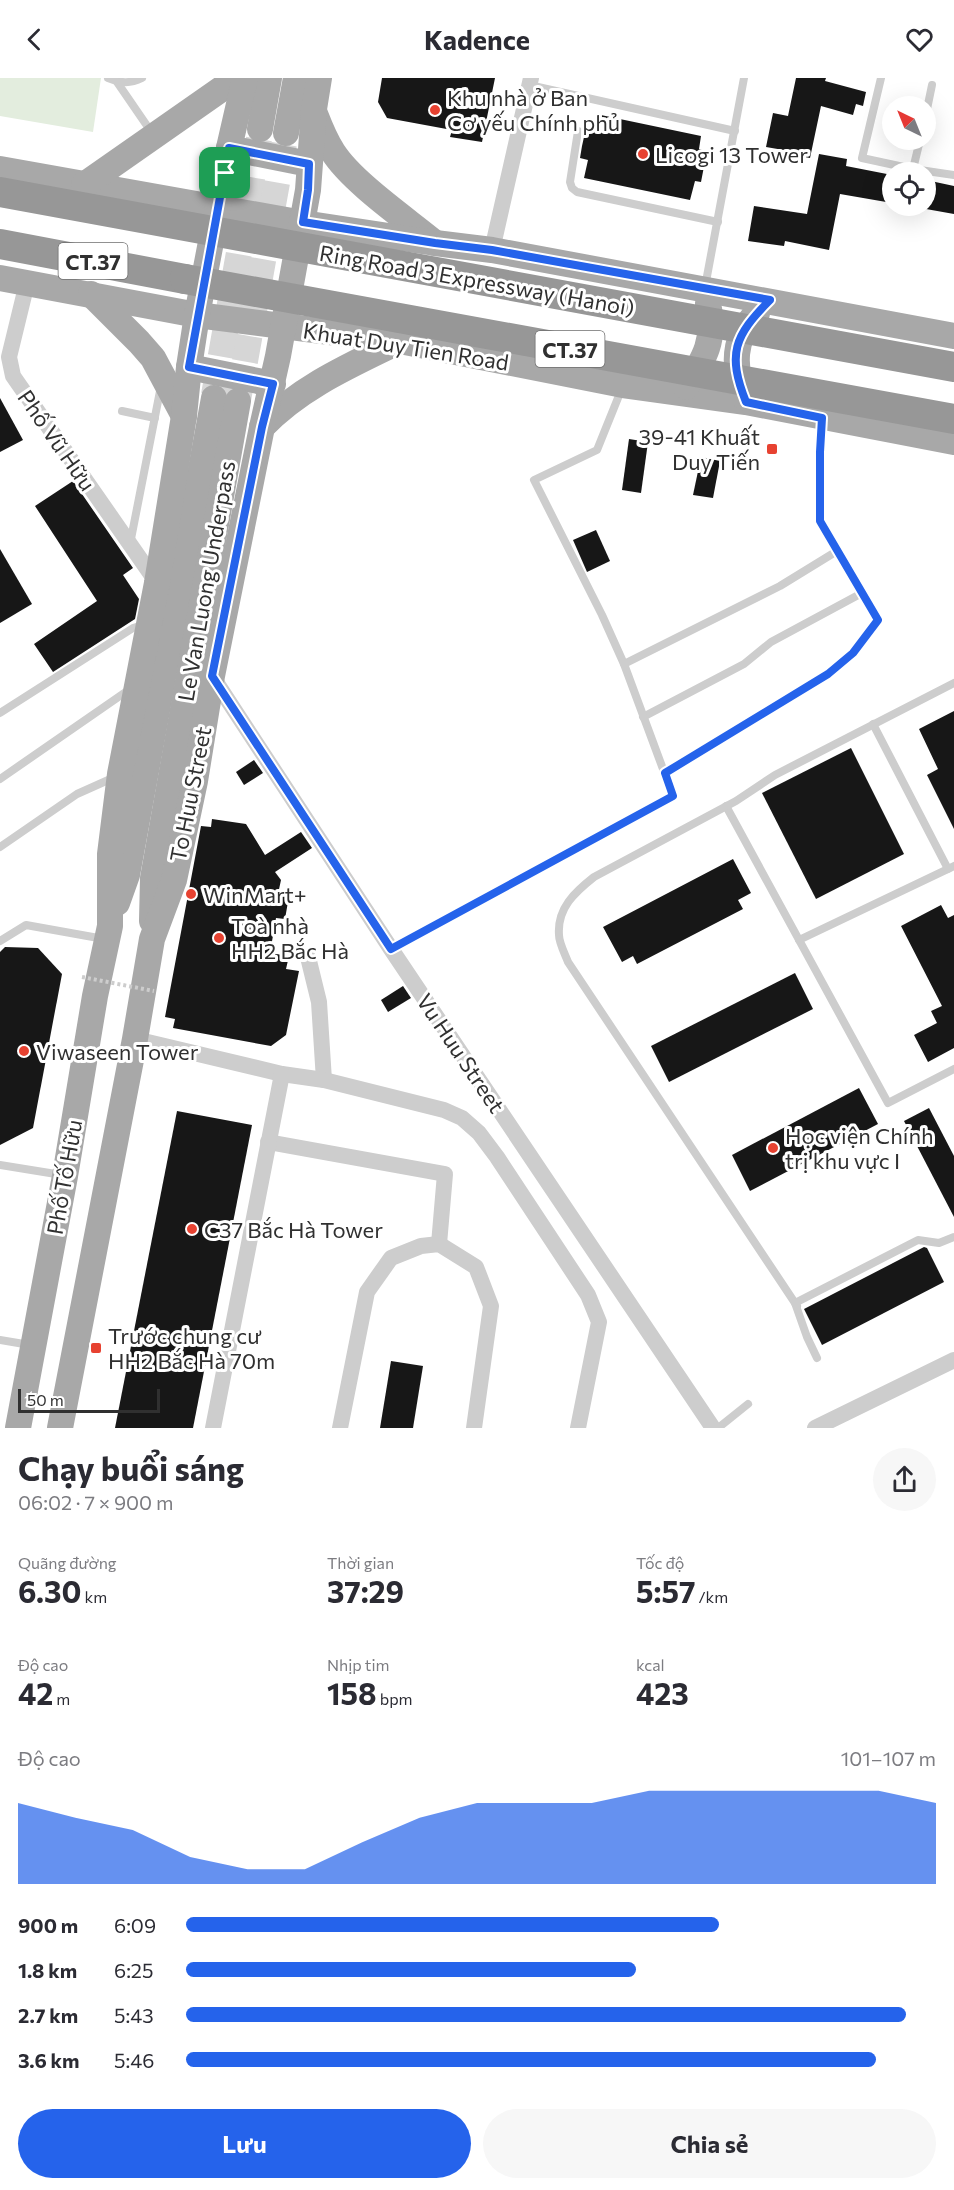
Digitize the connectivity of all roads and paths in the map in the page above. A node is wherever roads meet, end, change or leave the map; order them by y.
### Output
1 (108, 78) edge
2 (142, 78) edge
3 (237, 78) edge
4 (245, 78) edge
5 (269, 78) edge
6 (296, 78) edge
7 (319, 78) edge
8 (744, 78) edge
9 (881, 78) edge
10 (117, 82) junction
11 (530, 82) edge
12 (932, 85) dead end
13 (930, 96) edge
14 (314, 109) junction
15 (260, 129) tunnel mouth
16 (578, 131) dead end
17 (735, 131) junction
18 (286, 133) tunnel mouth
19 (154, 136) junction
20 (229, 148) junction
21 (882, 162) edge
22 (309, 164) junction
23 (0, 169) edge
24 (936, 172) edge
25 (954, 175) edge
26 (84, 185) junction
27 (0, 192) edge
28 (218, 208) junction
29 (303, 222) junction
30 (718, 222) junction
31 (435, 243) junction
32 (0, 244) edge
33 (492, 250) junction
34 (0, 256) edge
35 (0, 278) edge
36 (185, 279) junction
37 (27, 283) junction
38 (704, 290) junction
39 (91, 294) junction
40 (770, 300) junction
41 (197, 315) junction
42 (284, 327) junction
43 (954, 336) edge
44 (400, 341) junction
45 (5, 357) edge
46 (189, 367) junction
47 (954, 367) edge
48 (163, 375) junction
49 (273, 384) junction
50 (623, 385) junction
51 (681, 394) junction
52 (746, 402) junction
53 (122, 411) dead end
54 (184, 417) junction
55 (155, 418) junction
56 (822, 418) junction
57 (954, 419) edge
58 (262, 427) junction
59 (954, 442) edge
60 (130, 544) junction
61 (837, 551) junction
62 (157, 583) junction
63 (862, 593) junction
64 (149, 623) junction
65 (624, 664) junction
66 (212, 676) junction
67 (954, 683) edge
68 (137, 685) junction
69 (0, 713) edge
70 (644, 717) junction
71 (873, 724) junction
72 (665, 773) junction
73 (120, 774) junction
74 (0, 779) edge
75 (726, 806) junction
76 (0, 846) edge
77 (951, 867) edge
78 (108, 933) junction
79 (152, 939) junction
80 (799, 940) junction
81 (0, 941) edge
82 (391, 949) junction
83 (308, 957) dead end
84 (82, 977) dead end
85 (154, 992) dead end
86 (135, 1039) junction
87 (954, 1069) edge
88 (282, 1074) junction
89 (324, 1080) junction
90 (268, 1142) junction
91 (0, 1165) edge
92 (65, 1176) junction
93 (954, 1237) edge
94 (440, 1244) junction
95 (797, 1306) junction
96 (0, 1340) edge
97 (33, 1346) junction
98 (817, 1358) dead end
99 (954, 1360) edge
100 (748, 1404) dead end
101 (18, 1428) edge
102 (60, 1428) edge
103 (213, 1428) edge
104 (340, 1428) edge
105 (474, 1428) edge
106 (578, 1428) edge
107 (713, 1428) edge
108 (718, 1428) edge
109 (815, 1428) edge

1 - 10 lane
2 - 10 lane
3 - 19 main road
4 - 20 main road
5 - 15 main road
6 - 18 main road
7 - 14 main road, To Huu Street
8 - 17 lane
9 - 21 lane
10 - 19 lane
11 - 17 lane
11 - 33 street
12 - 13 lane
14 - 22 main road, To Huu Street
14 - 31 main road
16 - 30 lane
17 - 30 lane
19 - 26 main road
20 - 22 main road
20 - 28 main road
22 - 29 main road, To Huu Street
23 - 26 main road
24 - 25 lane
26 - 28 main road
27 - 47 highway, Ring Road 3 Expressway (Hanoi) / CT.37, bridge
28 - 29 main road
28 - 41 main road
29 - 31 main road
29 - 42 main road, To Huu Street
30 - 38 lane
31 - 33 main road
32 - 36 highway, CT.37
33 - 38 main road
34 - 36 highway
35 - 37 main road, Khuat Duy Tien Road
36 - 57 highway, CT.37, bridge
37 - 39 main road, Khuat Duy Tien Road
37 - 45 street, Phố Vũ Hữu
38 - 40 main road
38 - 51 main road
39 - 41 main road, Khuat Duy Tien Road
39 - 48 main road
40 - 43 main road
40 - 52 main road
41 - 42 main road, Khuat Duy Tien Road
41 - 46 main road
42 - 44 main road, Khuat Duy Tien Road
42 - 49 main road, To Huu Street
44 - 50 main road, Khuat Duy Tien Road
44 - 58 main road
45 - 60 street, Phố Vũ Hữu
46 - 49 main road
46 - 54 main road
48 - 54 main road
48 - 55 lane
49 - 58 main road, To Huu Street
50 - 51 main road, Khuat Duy Tien Road
50 - 65 lane
51 - 52 main road, Khuat Duy Tien Road
52 - 56 main road, Khuat Duy Tien Road
53 - 55 lane
54 - 62 main road
55 - 60 lane
56 - 59 main road, Khuat Duy Tien Road
56 - 61 lane
58 - 66 main road, To Huu Street
60 - 62 street, Phố Vũ Hữu
61 - 63 lane
61 - 65 lane
62 - 64 main road
63 - 70 lane
63 - 72 lane
64 - 68 main road
64 - 69 lane
65 - 70 lane
66 - 79 main road, To Huu Street
66 - 82 street, Vu Huu Street
67 - 71 lane
68 - 73 main road
68 - 74 lane
70 - 72 lane
71 - 75 lane
71 - 77 lane
72 - 82 lane
73 - 76 lane
73 - 78 main road
75 - 80 lane
75 - 95 lane
77 - 80 lane
78 - 79 main road, Le Van Luong Underpass
78 - 81 lane
78 - 92 main road, Phố Tố Hữu
79 - 86 main road, Phố Tố Hữu
80 - 87 lane
82 - 107 street, Vu Huu Street
83 - 89 street
84 - 85 path, bridge
86 - 88 street
86 - 102 main road, Phố Tố Hữu
88 - 89 street
88 - 90 street
89 - 106 street
90 - 94 street
90 - 103 street
91 - 92 lane
92 - 97 main road, Phố Tố Hữu
93 - 95 lane
94 - 104 street
94 - 105 street
95 - 98 lane
96 - 97 lane
97 - 101 main road, Phố Tố Hữu
99 - 109 street
100 - 108 lane

